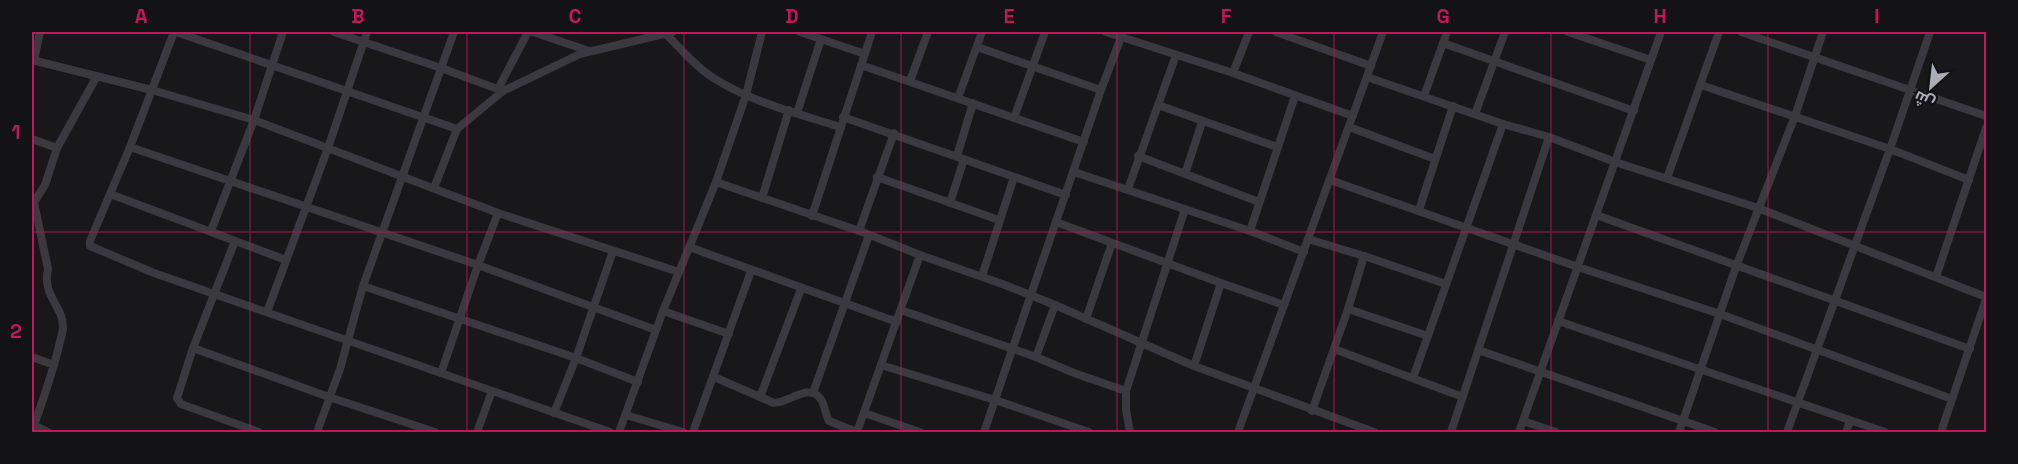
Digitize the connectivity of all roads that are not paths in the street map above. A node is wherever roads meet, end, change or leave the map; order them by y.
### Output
1 (40, 32) edge
2 (175, 32) edge
3 (284, 32) edge
4 (334, 32) edge
5 (367, 32) edge
6 (454, 32) edge
7 (528, 32) edge
8 (533, 32) edge
9 (668, 32) edge
10 (760, 32) edge
11 (800, 32) edge
12 (872, 32) edge
13 (928, 32) edge
14 (982, 32) edge
15 (1045, 32) edge
16 (1106, 32) edge
17 (1249, 32) edge
18 (1275, 32) edge
19 (1383, 32) edge
20 (1447, 32) edge
21 (1505, 32) edge
22 (1568, 32) edge
23 (1661, 32) edge
24 (1719, 32) edge
25 (1741, 32) edge
26 (1823, 32) edge
27 (1918, 32) edge
28 (1123, 34) edge
29 (1294, 34) edge
30 (1929, 34) edge
31 (821, 39) junction
32 (363, 42) junction
33 (1443, 44) junction
34 (976, 47) junction
35 (590, 51) junction
36 (865, 54) junction
37 (1176, 55) junction
38 (1814, 56) junction
39 (33, 60) edge
40 (1495, 60) junction
41 (1651, 60) junction
42 (861, 64) junction
43 (272, 65) junction
44 (1033, 65) junction
45 (1371, 66) junction
46 (441, 68) junction
47 (1233, 73) junction
48 (97, 76) junction
49 (1367, 77) junction
50 (910, 81) junction
51 (1701, 85) junction
52 (152, 90) junction
53 (501, 90) junction
54 (1101, 90) junction
55 (347, 91) junction
56 (1910, 91) junction
57 (746, 95) junction
58 (1295, 96) junction
59 (1424, 96) junction
60 (958, 98) junction
61 (973, 103) junction
62 (1158, 105) junction
63 (1453, 106) junction
64 (1634, 111) junction
65 (793, 112) junction
66 (1475, 114) junction
67 (1353, 116) junction
68 (1795, 116) junction
69 (1986, 116) edge
70 (843, 117) junction
71 (423, 118) junction
72 (1014, 118) junction
73 (254, 120) junction
74 (1202, 122) junction
75 (1503, 124) junction
76 (840, 127) junction
77 (1349, 128) junction
78 (1986, 128) edge
79 (457, 129) junction
80 (894, 133) junction
81 (1549, 137) junction
82 (32, 139) edge
83 (1084, 142) junction
84 (130, 147) junction
85 (1277, 147) junction
86 (57, 148) junction
87 (328, 148) junction
88 (1890, 149) junction
89 (1138, 156) junction
90 (961, 157) junction
91 (1435, 159) junction
92 (1615, 162) junction
93 (1074, 172) junction
94 (1185, 174) junction
95 (402, 176) junction
96 (878, 177) junction
97 (1014, 177) junction
98 (1667, 178) junction
99 (232, 180) junction
100 (1330, 180) junction
101 (1969, 180) junction
102 (716, 182) junction
103 (434, 188) junction
104 (1128, 189) junction
105 (110, 194) junction
106 (1066, 195) junction
107 (762, 198) junction
108 (1259, 202) junction
109 (950, 203) junction
110 (305, 207) junction
111 (1758, 208) junction
112 (1185, 209) junction
113 (1419, 210) junction
114 (498, 213) junction
115 (1596, 215) junction
116 (812, 216) junction
117 (999, 220) junction
118 (1056, 222) junction
119 (1467, 227) junction
120 (211, 231) junction
121 (859, 231) junction
122 (1250, 231) junction
123 (32, 232) edge
124 (382, 232) junction
125 (869, 235) junction
126 (40, 236) junction
127 (1308, 239) junction
128 (234, 241) junction
129 (1112, 243) junction
130 (1514, 244) junction
131 (689, 247) junction
132 (1854, 247) junction
133 (613, 251) junction
134 (1304, 252) junction
135 (920, 255) junction
136 (1365, 256) junction
137 (286, 260) junction
138 (1168, 263) junction
139 (1737, 264) junction
140 (478, 265) junction
141 (1578, 267) junction
142 (751, 271) junction
143 (679, 272) junction
144 (981, 276) junction
145 (1935, 277) junction
146 (1221, 283) junction
147 (1446, 284) junction
148 (363, 286) junction
149 (801, 289) junction
150 (213, 294) junction
151 (1030, 295) junction
152 (1986, 298) edge
153 (1835, 299) junction
154 (843, 304) junction
155 (1055, 305) junction
156 (1284, 305) junction
157 (594, 307) junction
158 (1348, 309) junction
159 (901, 310) junction
160 (663, 311) junction
161 (267, 312) junction
162 (1720, 314) junction
163 (460, 318) junction
164 (1086, 319) junction
165 (1558, 321) junction
166 (897, 322) junction
167 (656, 330) junction
168 (729, 334) junction
169 (1428, 336) junction
170 (347, 341) junction
171 (1141, 343) junction
172 (193, 348) junction
173 (1013, 348) junction
174 (1334, 349) junction
175 (1970, 349) junction
176 (1478, 350) junction
177 (1817, 351) junction
178 (32, 357) edge
179 (1036, 357) junction
180 (576, 358) junction
181 (54, 365) junction
182 (881, 365) junction
183 (1194, 366) junction
184 (1700, 369) junction
185 (1541, 372) junction
186 (441, 373) junction
187 (714, 377) junction
188 (1413, 378) junction
189 (638, 382) junction
190 (1254, 389) junction
191 (1126, 390) junction
192 (492, 391) junction
193 (813, 393) junction
194 (760, 397) junction
195 (1462, 397) junction
196 (329, 398) junction
197 (1952, 399) junction
198 (995, 400) junction
199 (1797, 402) junction
200 (1312, 411) junction
201 (554, 413) junction
202 (864, 413) junction
203 (626, 415) junction
204 (1523, 421) junction
205 (1850, 421) junction
206 (1682, 422) junction
207 (32, 427) edge
208 (48, 432) edge
209 (259, 432) edge
210 (317, 432) edge
211 (435, 432) edge
212 (477, 432) edge
213 (610, 432) edge
214 (619, 432) edge
215 (683, 432) edge
216 (693, 432) edge
217 (857, 432) edge
218 (920, 432) edge
219 (984, 432) edge
220 (1089, 432) edge
221 (1131, 432) edge
222 (1238, 432) edge
223 (1374, 432) edge
224 (1450, 432) edge
225 (1519, 432) edge
226 (1556, 432) edge
227 (1679, 432) edge
228 (1715, 432) edge
229 (1787, 432) edge
230 (1846, 432) edge
231 (1885, 432) edge
232 (1941, 432) edge

1 - 39 street
2 - 43 street
2 - 52 street
3 - 43 street
4 - 32 street
5 - 32 street
6 - 46 street
7 - 53 street
8 - 35 street
9 - 35 street
9 - 57 street
10 - 57 street
11 - 31 street
12 - 36 street
13 - 50 street
14 - 34 street
15 - 44 street
16 - 28 street
17 - 47 street
18 - 29 street
19 - 45 street
20 - 33 street
21 - 40 street
22 - 41 street
23 - 41 street
24 - 51 street
25 - 38 street
26 - 38 street
27 - 30 street
28 - 37 street
28 - 54 street
29 - 45 street
30 - 56 street
31 - 36 street
31 - 65 street
32 - 46 street
32 - 55 street
33 - 40 street
33 - 59 street
34 - 44 street
34 - 60 street
35 - 53 street
36 - 42 street
37 - 47 street
37 - 62 street
38 - 56 street
38 - 68 street
39 - 48 street
40 - 64 street
40 - 66 street
41 - 64 street
42 - 50 street
42 - 70 street
43 - 55 street
43 - 73 street
44 - 54 street
44 - 72 street
45 - 49 street
46 - 53 street
46 - 71 street
47 - 58 street
48 - 52 street
48 - 86 street
49 - 59 street
49 - 67 street
50 - 60 street
51 - 68 street
51 - 98 street
52 - 73 street
52 - 84 street
53 - 79 street
54 - 83 street
55 - 71 street
55 - 87 street
56 - 69 street
56 - 88 street
57 - 65 street
57 - 102 street
58 - 67 street
58 - 85 street
59 - 63 street
60 - 61 street
61 - 72 street
61 - 90 street
62 - 74 street
62 - 89 street
63 - 66 street
63 - 91 street
64 - 92 street
65 - 76 street
65 - 107 street
66 - 75 street
67 - 77 street
68 - 88 street
68 - 111 street
70 - 76 street
70 - 80 street
71 - 79 street
71 - 95 street
72 - 83 street
73 - 87 street
73 - 99 street
74 - 85 street
74 - 94 street
75 - 81 street
75 - 119 street
76 - 116 street
77 - 91 street
77 - 100 street
78 - 101 street
79 - 103 street
80 - 90 street
80 - 96 street
81 - 92 street
81 - 130 street
82 - 86 street
83 - 93 street
84 - 99 street
84 - 105 street
85 - 108 street
86 - 126 street
87 - 95 street
87 - 110 street
88 - 101 street
88 - 132 street
89 - 94 street
89 - 104 street
90 - 97 street
90 - 109 street
91 - 113 street
92 - 98 street
92 - 115 street
93 - 104 street
93 - 106 street
94 - 108 street
95 - 103 street
95 - 124 street
96 - 109 street
96 - 121 street
97 - 106 street
97 - 117 street
98 - 111 street
99 - 110 street
99 - 120 street
100 - 113 street
100 - 127 street
101 - 145 street
102 - 107 street
102 - 131 street
103 - 114 street
104 - 112 street
105 - 120 street
105 - 150 street
106 - 118 street
107 - 116 street
108 - 122 street
109 - 117 street
110 - 124 street
110 - 137 street
111 - 132 street
111 - 139 street
112 - 122 street
112 - 138 street
113 - 119 street
114 - 133 street
114 - 140 street
115 - 139 street
115 - 141 street
116 - 121 street
117 - 144 street
118 - 129 street
118 - 151 street
119 - 130 street
119 - 147 street
120 - 128 street
121 - 125 street
122 - 134 street
123 - 126 street
124 - 140 street
124 - 148 street
125 - 135 street
125 - 154 street
126 - 181 street
127 - 134 street
127 - 136 street
128 - 137 street
128 - 150 street
129 - 138 street
129 - 164 street
130 - 141 street
130 - 176 street
131 - 142 street
131 - 143 street
132 - 145 street
132 - 153 street
133 - 143 street
133 - 157 street
134 - 156 street
135 - 144 street
135 - 159 street
136 - 147 street
136 - 158 street
137 - 161 street
138 - 146 street
138 - 171 street
139 - 153 street
139 - 162 street
140 - 157 street
140 - 163 street
141 - 162 street
141 - 165 street
142 - 149 street
142 - 168 street
143 - 160 street
144 - 151 street
145 - 152 street
146 - 156 street
146 - 183 street
147 - 169 street
148 - 163 street
148 - 170 street
149 - 154 street
149 - 194 street
150 - 161 street
150 - 172 street
151 - 155 street
151 - 173 street
152 - 175 street
153 - 175 street
153 - 177 street
154 - 166 street
154 - 193 street
155 - 164 street
155 - 179 street
156 - 190 street
157 - 167 street
157 - 180 street
158 - 169 street
158 - 174 street
159 - 166 street
159 - 173 street
160 - 167 street
160 - 168 street
161 - 170 street
162 - 177 street
162 - 184 street
163 - 180 street
163 - 186 street
164 - 171 street
165 - 184 street
165 - 185 street
166 - 182 street
167 - 189 street
168 - 187 street
169 - 188 street
170 - 186 street
170 - 196 street
171 - 183 street
171 - 191 street
172 - 196 street
172 - 209 street
173 - 179 street
173 - 198 street
174 - 188 street
174 - 200 street
175 - 197 street
176 - 185 street
176 - 195 street
177 - 197 street
177 - 199 street
178 - 181 street
179 - 191 street
180 - 189 street
180 - 201 street
181 - 207 street
182 - 198 street
182 - 202 street
183 - 190 street
184 - 199 street
184 - 206 street
185 - 204 street
185 - 206 street
186 - 192 street
187 - 194 street
187 - 216 street
188 - 195 street
189 - 203 street
190 - 200 street
190 - 222 street
191 - 221 street
192 - 201 street
192 - 212 street
193 - 194 street
193 - 217 street
195 - 224 street
196 - 210 street
196 - 211 street
197 - 232 street
198 - 219 street
198 - 220 street
199 - 205 street
199 - 229 street
200 - 223 street
201 - 213 street
202 - 217 street
202 - 218 street
203 - 214 street
203 - 215 street
204 - 225 street
204 - 226 street
205 - 230 street
205 - 231 street
206 - 227 street
206 - 228 street
207 - 208 street

